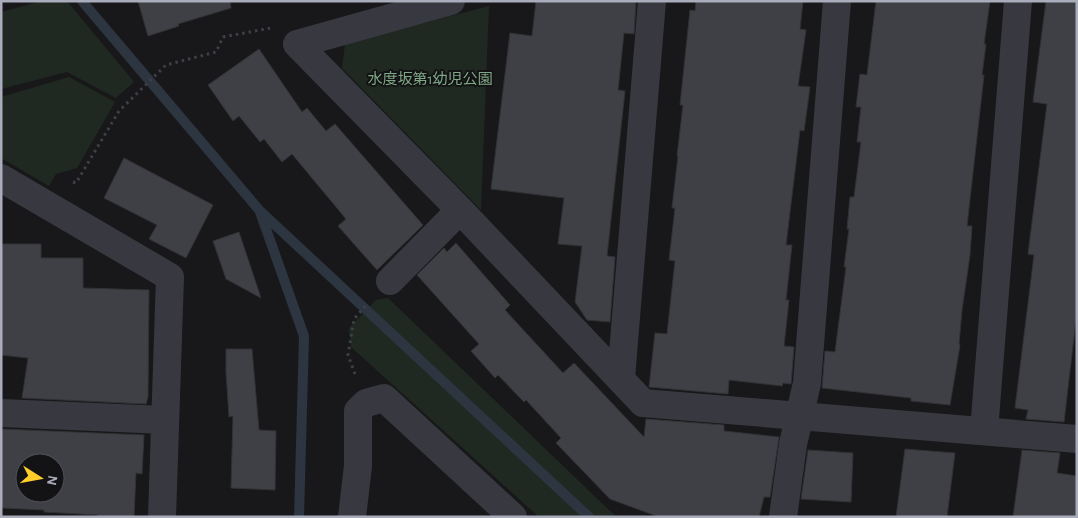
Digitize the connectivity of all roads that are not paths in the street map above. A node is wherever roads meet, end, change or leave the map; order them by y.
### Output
1 (450, 1) edge
2 (652, 1) edge
3 (837, 1) edge
4 (1018, 1) edge
5 (1, 178) edge
6 (460, 210) junction
7 (381, 291) road end
8 (621, 378) junction
9 (1, 413) edge
10 (799, 416) junction
11 (165, 420) junction
12 (984, 431) junction
13 (1077, 439) edge
14 (162, 517) edge
15 (352, 517) edge
16 (513, 517) edge
17 (783, 517) edge

1 - 6 street
2 - 8 street
3 - 10 street
4 - 12 street
5 - 11 street
6 - 7 street
6 - 8 street
8 - 10 street
9 - 11 street
10 - 12 street
10 - 17 street
11 - 14 street
12 - 13 street
15 - 16 street

